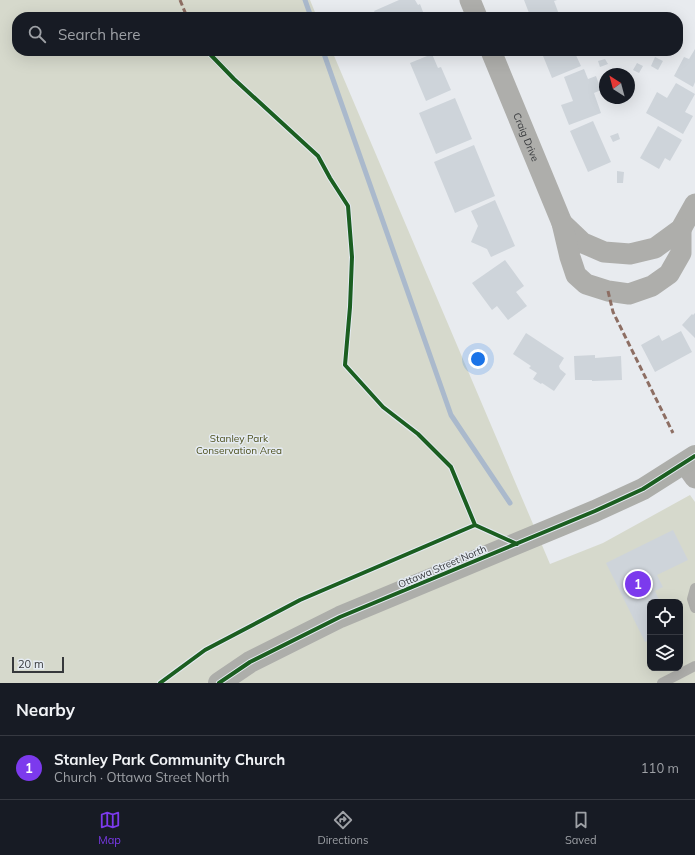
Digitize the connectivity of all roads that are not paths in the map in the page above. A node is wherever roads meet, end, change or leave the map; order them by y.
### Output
1 (470, 0) edge
2 (475, 12) edge
3 (493, 56) edge
4 (695, 204) edge
5 (562, 223) junction
6 (681, 229) junction
7 (692, 466) edge
8 (695, 588) edge
9 (695, 608) edge
10 (695, 666) edge
11 (219, 683) edge
12 (662, 683) edge

1 - 2 street
3 - 5 street, Craig Drive
4 - 6 street, Craig Drive
5 - 6 street, Craig Drive
5 - 6 street, Craig Drive
7 - 11 main road, Ottawa Street North
8 - 9 lane
10 - 12 lane

